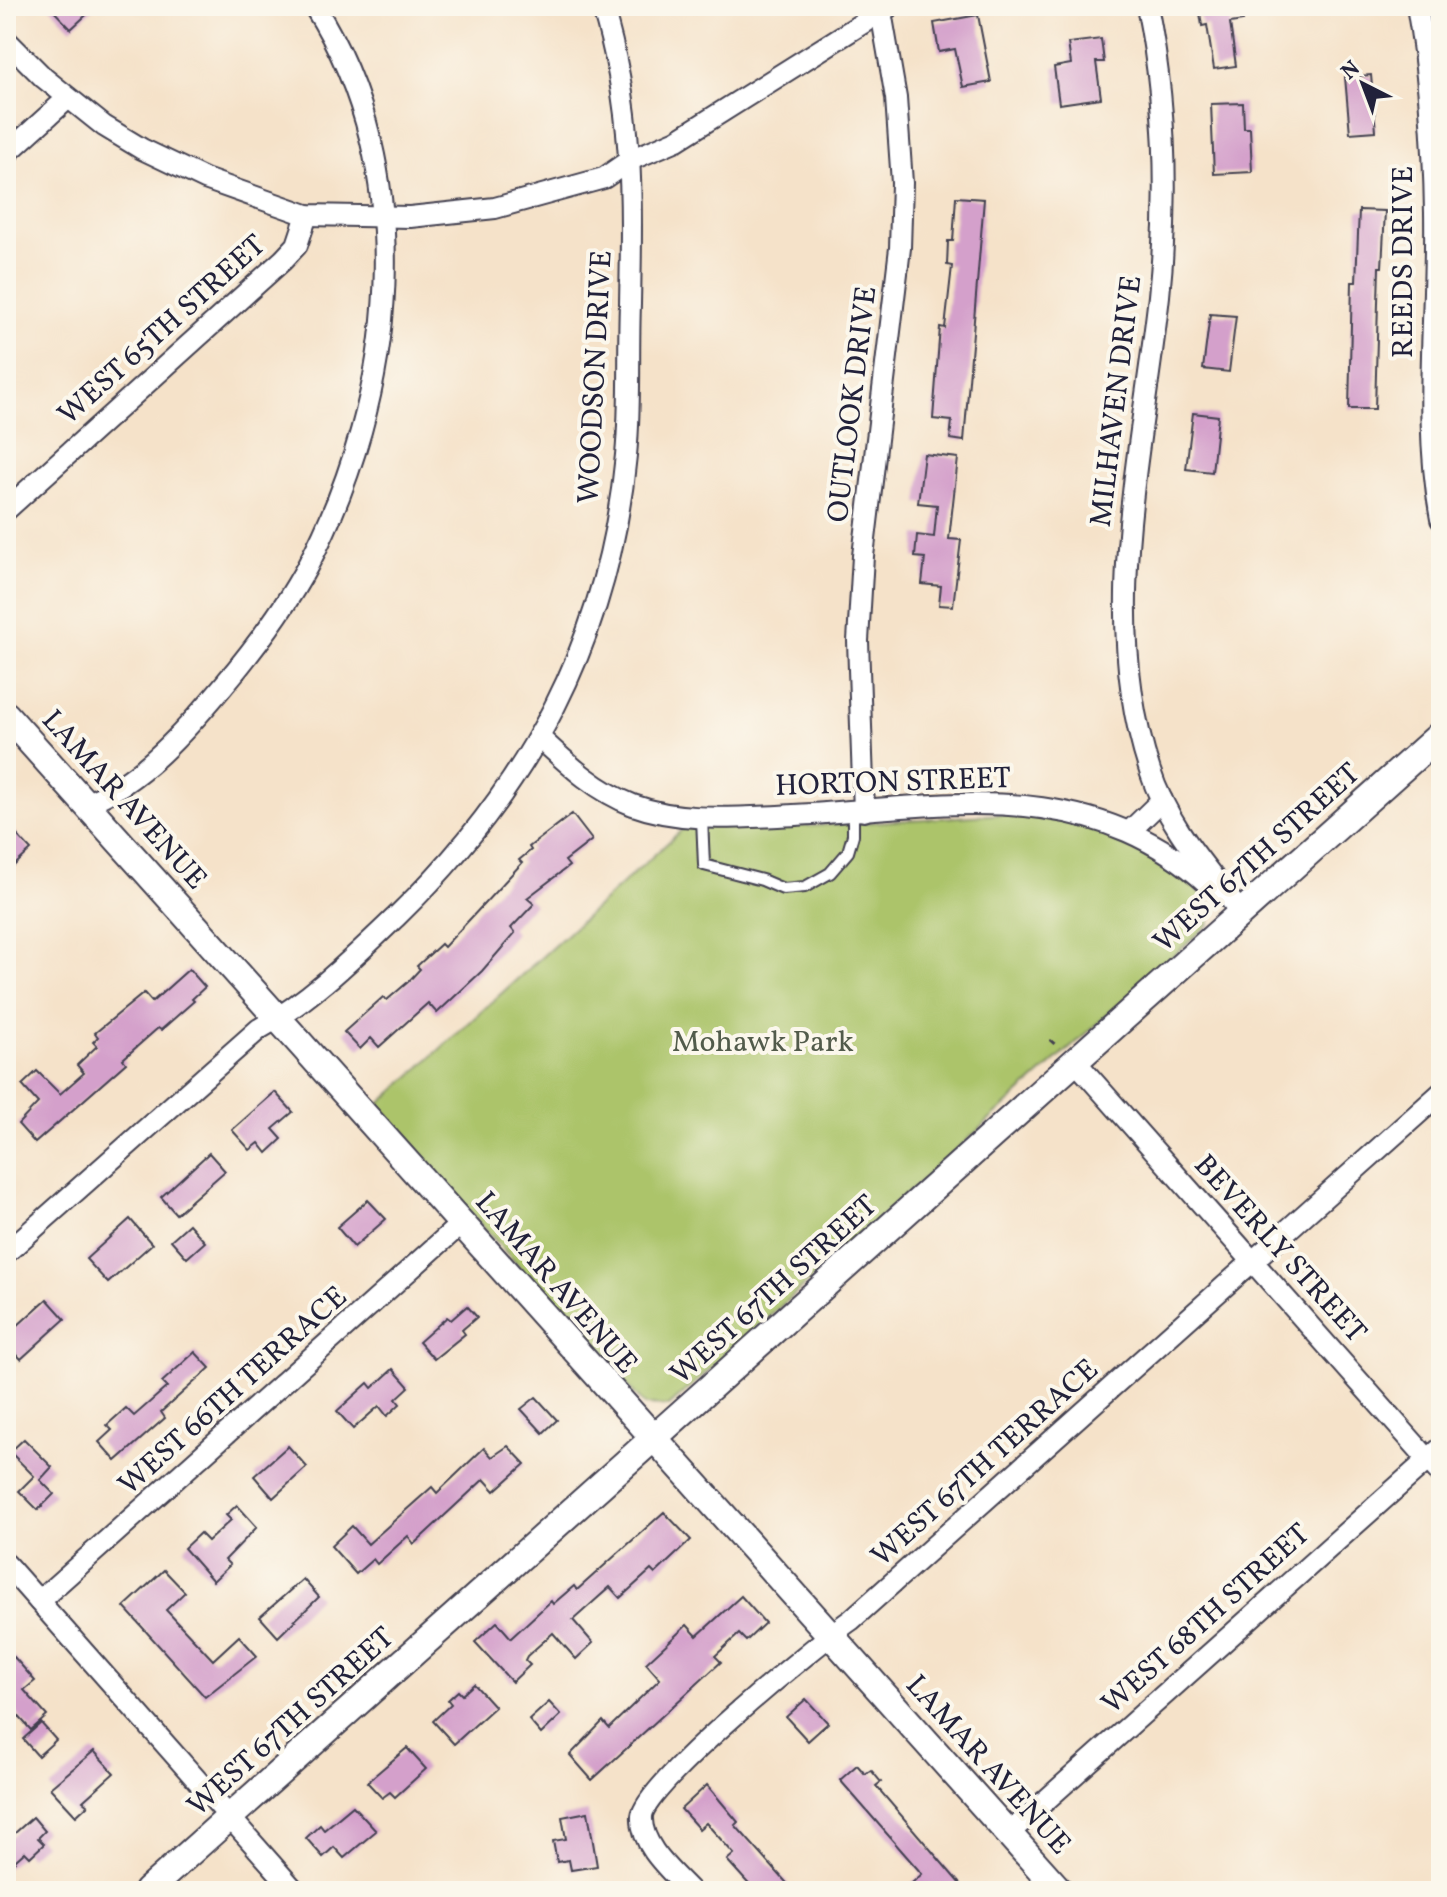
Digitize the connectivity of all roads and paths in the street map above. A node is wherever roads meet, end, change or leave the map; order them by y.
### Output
1 (314, 6) edge
2 (602, 6) edge
3 (1147, 6) edge
4 (1417, 6) edge
5 (883, 8) edge
6 (6, 40) edge
7 (68, 98) junction
8 (6, 154) edge
9 (630, 160) junction
10 (307, 215) junction
11 (383, 216) junction
12 (6, 510) edge
13 (1441, 519) edge
14 (9, 727) edge
15 (1441, 734) edge
16 (540, 738) junction
17 (1162, 800) junction
18 (87, 803) junction
19 (858, 812) junction
20 (702, 818) junction
21 (1131, 830) junction
22 (1203, 901) dead end
23 (1182, 904) dead end
24 (1241, 913) junction
25 (279, 1018) junction
26 (1075, 1061) junction
27 (1441, 1093) edge
28 (462, 1223) junction
29 (6, 1253) edge
30 (1252, 1262) junction
31 (653, 1439) junction
32 (1437, 1461) edge
33 (6, 1564) edge
34 (39, 1601) junction
35 (830, 1635) junction
36 (231, 1816) junction
37 (1008, 1834) junction
38 (147, 1891) edge
39 (295, 1891) edge
40 (690, 1891) edge
41 (1060, 1891) edge

1 - 11 street
2 - 9 street, WOODSON DRIVE
3 - 17 street, MILHAVEN DRIVE
4 - 13 street, REEDS DRIVE
5 - 9 street
5 - 19 street, OUTLOOK DRIVE
6 - 7 street
7 - 8 street
7 - 10 street
9 - 11 street
9 - 16 street, WOODSON DRIVE
10 - 11 street
10 - 12 street, WEST 65TH STREET
11 - 18 street
14 - 18 street, LAMAR AVENUE
15 - 24 street, WEST 67TH STREET
16 - 20 street, HORTON STREET
16 - 25 street, WOODSON DRIVE
17 - 21 street
17 - 24 street, MILHAVEN DRIVE
18 - 25 street, LAMAR AVENUE
19 - 20 street, HORTON STREET
19 - 20 lane
19 - 21 street, HORTON STREET
21 - 24 street, HORTON STREET
22 - 23 path
24 - 26 street, WEST 67TH STREET
25 - 28 street, LAMAR AVENUE
25 - 29 street, WOODSON DRIVE
26 - 30 street, BEVERLY STREET
26 - 31 street, WEST 67TH STREET
27 - 30 street, WEST 67TH TERRACE
28 - 31 street, LAMAR AVENUE
28 - 34 street, WEST 66TH TERRACE
30 - 32 street, BEVERLY STREET
30 - 35 street, WEST 67TH TERRACE
31 - 35 street, LAMAR AVENUE
31 - 36 street, WEST 67TH STREET
32 - 37 street, WEST 68TH STREET
33 - 34 street
34 - 36 street
35 - 37 street, LAMAR AVENUE
35 - 40 street, WEST 67TH TERRACE
36 - 38 street, WEST 67TH STREET
36 - 39 street
37 - 41 street, LAMAR AVENUE

